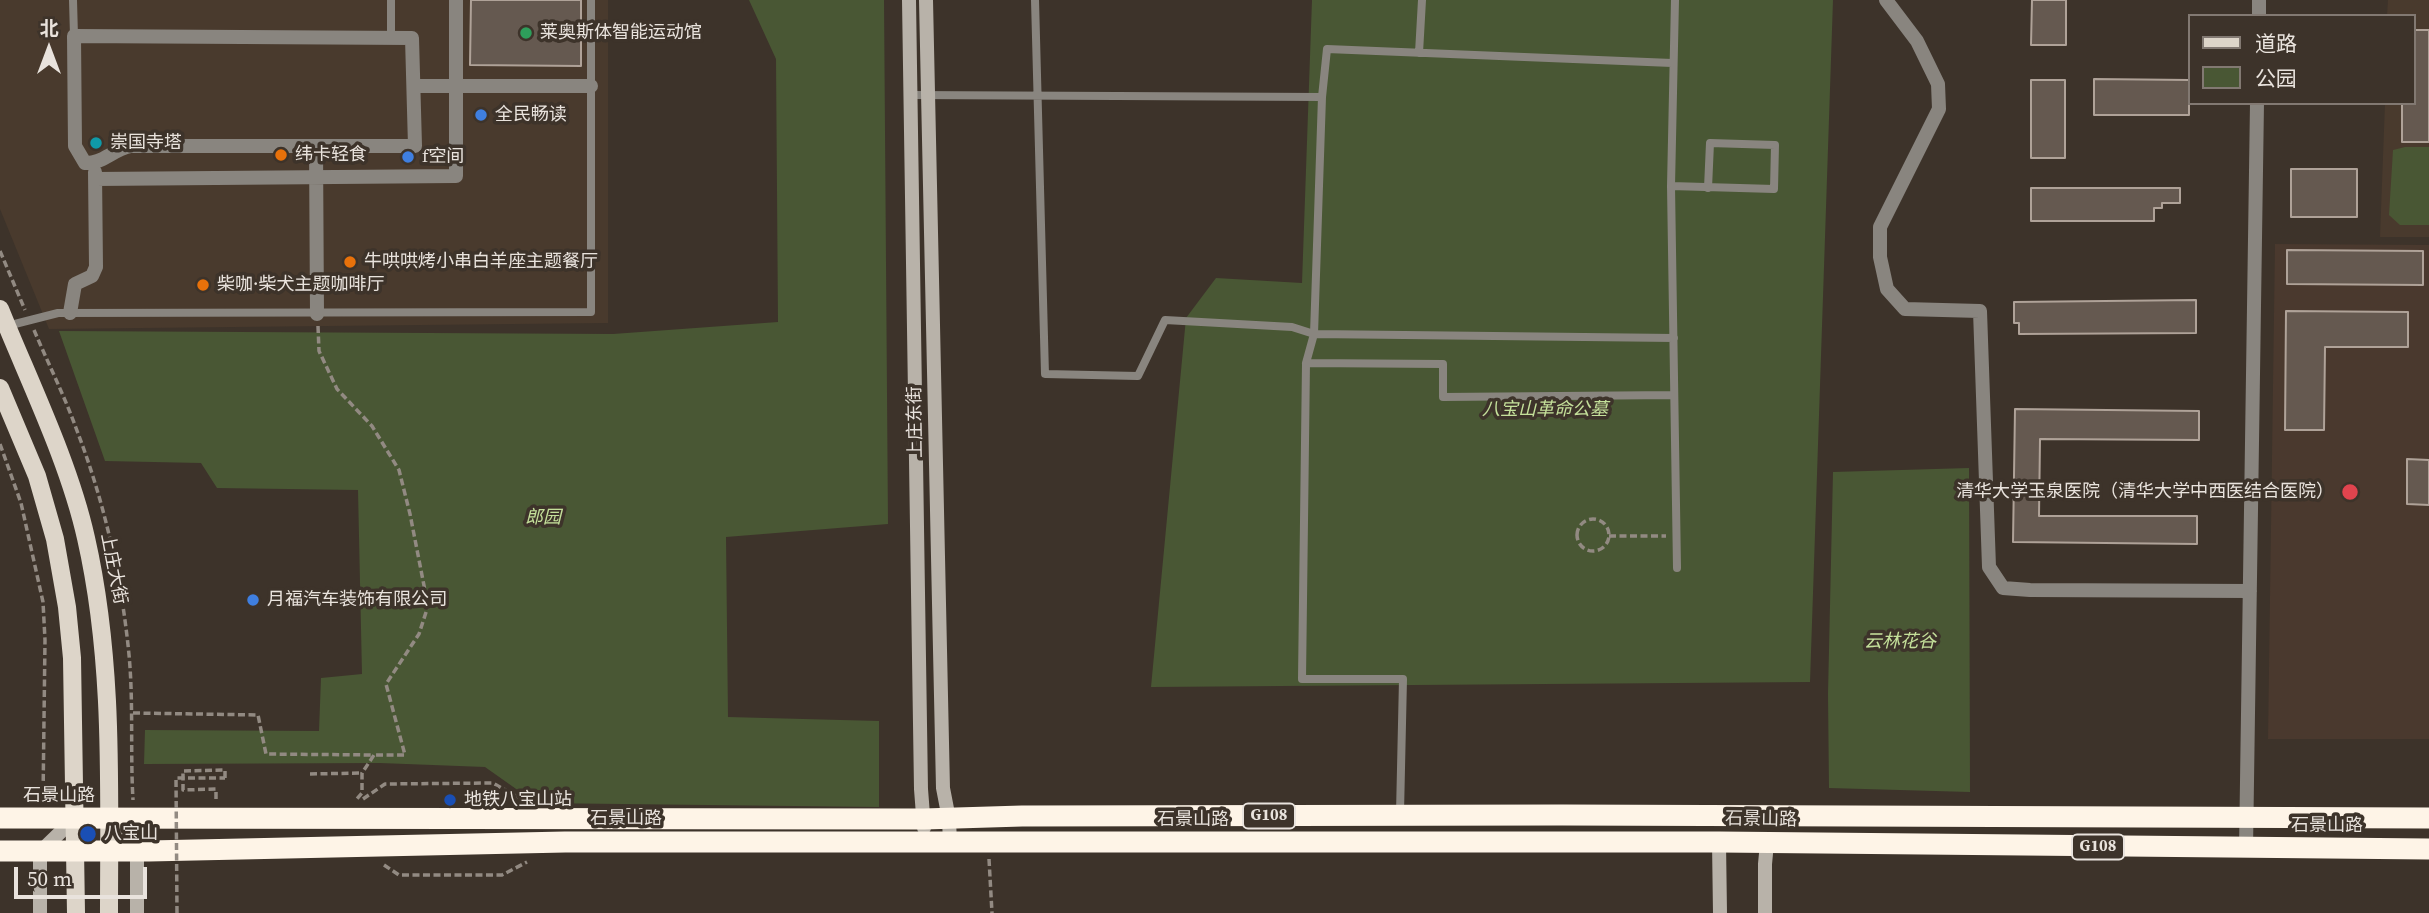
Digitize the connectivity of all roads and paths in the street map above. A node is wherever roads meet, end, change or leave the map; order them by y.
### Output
1 (73, 0) edge
2 (391, 0) edge
3 (456, 0) edge
4 (591, 0) edge
5 (909, 0) edge
6 (926, 0) edge
7 (1035, 0) edge
8 (1422, 0) edge
9 (1675, 0) edge
10 (1886, 0) edge
11 (74, 36) junction
12 (391, 39) junction
13 (1419, 53) junction
14 (1672, 63) junction
15 (414, 86) junction
16 (456, 86) junction
17 (591, 86) junction
18 (911, 94) junction
19 (928, 95) junction
20 (1037, 97) junction
21 (1322, 97) junction
22 (2257, 105) edge
23 (316, 146) junction
24 (95, 164) junction
25 (316, 178) junction
26 (95, 179) junction
27 (1671, 186) junction
28 (1708, 188) junction
29 (0, 309) edge
30 (70, 313) junction
31 (317, 314) junction
32 (7, 326) junction
33 (1314, 334) junction
34 (1674, 338) junction
35 (1306, 363) junction
36 (0, 388) edge
37 (1674, 395) junction
38 (0, 444) edge
39 (1609, 536) junction
40 (1676, 536) junction
41 (1677, 568) dead end
42 (2249, 591) junction
43 (133, 713) dead end
44 (374, 755) junction
45 (310, 774) dead end
46 (216, 789) dead end
47 (1399, 816) junction
48 (0, 818) edge
49 (41, 818) junction
50 (75, 818) junction
51 (110, 818) junction
52 (549, 818) junction
53 (2246, 818) junction
54 (2429, 818) edge
55 (341, 819) junction
56 (924, 819) junction
57 (949, 819) junction
58 (1719, 842) junction
59 (924, 843) junction
60 (950, 843) junction
61 (989, 843) junction
62 (1768, 843) junction
63 (352, 845) junction
64 (2246, 849) junction
65 (2429, 849) edge
66 (0, 851) edge
67 (137, 851) junction
68 (40, 852) junction
69 (75, 852) junction
70 (109, 852) junction
71 (533, 859) dead end
72 (40, 913) edge
73 (76, 913) edge
74 (109, 913) edge
75 (137, 913) edge
76 (177, 913) edge
77 (992, 913) edge
78 (1720, 913) edge
79 (1765, 913) edge

1 - 11 lane
2 - 12 lane
3 - 16 street
4 - 17 lane
5 - 18 main road, 上庄东街
6 - 19 main road, 上庄东街
7 - 20 lane
8 - 13 lane
9 - 14 lane
10 - 42 street
11 - 12 street
11 - 24 street
12 - 15 street
13 - 14 lane
13 - 21 lane
14 - 27 lane
15 - 16 street
15 - 23 street
16 - 17 street
16 - 25 street
17 - 31 lane
18 - 19 lane
18 - 56 main road, 上庄东街
19 - 20 lane
19 - 57 main road, 上庄东街
20 - 21 lane
20 - 33 lane
21 - 33 lane
22 - 42 street
23 - 24 street
23 - 25 street
24 - 26 street
25 - 26 street
25 - 31 street
26 - 30 street
27 - 28 lane
27 - 34 lane
28 - 28 lane
29 - 32 main road, 上庄大街
30 - 31 lane
30 - 32 lane
31 - 44 path
32 - 51 main road, 上庄大街
33 - 34 lane
33 - 35 lane
34 - 37 lane
35 - 37 lane
35 - 47 lane
36 - 50 main road
37 - 40 lane
38 - 49 path
39 - 39 path
39 - 40 path
40 - 41 lane
42 - 53 street
43 - 44 path
44 - 45 path
46 - 76 path, bridge
47 - 53 highway, 石景山路 / G108
47 - 57 highway, 石景山路 / G108
48 - 49 highway, 石景山路 / G108
49 - 50 highway, 石景山路 / G108
50 - 51 highway, 石景山路 / G108
50 - 68 main road
50 - 69 main road
51 - 55 highway, 石景山路 / G108
51 - 67 main road
51 - 70 main road, 上庄大街
52 - 55 highway, 石景山路 / G108
52 - 55 path
52 - 56 highway, 石景山路 / G108
53 - 54 highway, 石景山路 / G108
53 - 64 street
56 - 57 highway, 石景山路 / G108
56 - 59 main road, 上庄东街
57 - 60 main road, 上庄东街
58 - 61 highway, 石景山路 / G108
58 - 62 highway, 石景山路 / G108
58 - 78 main road
59 - 60 highway, 石景山路 / G108
59 - 63 highway, 石景山路 / G108
60 - 61 highway, 石景山路 / G108
61 - 77 path
62 - 64 highway, 石景山路 / G108
62 - 79 main road
63 - 67 highway, 石景山路 / G108
63 - 71 path
64 - 65 highway, 石景山路 / G108
66 - 68 highway, 石景山路 / G108
67 - 70 highway, 石景山路 / G108
67 - 75 main road
68 - 69 highway, 石景山路 / G108
68 - 72 main road
69 - 70 highway, 石景山路 / G108
69 - 73 main road
70 - 74 main road, 上庄大街

